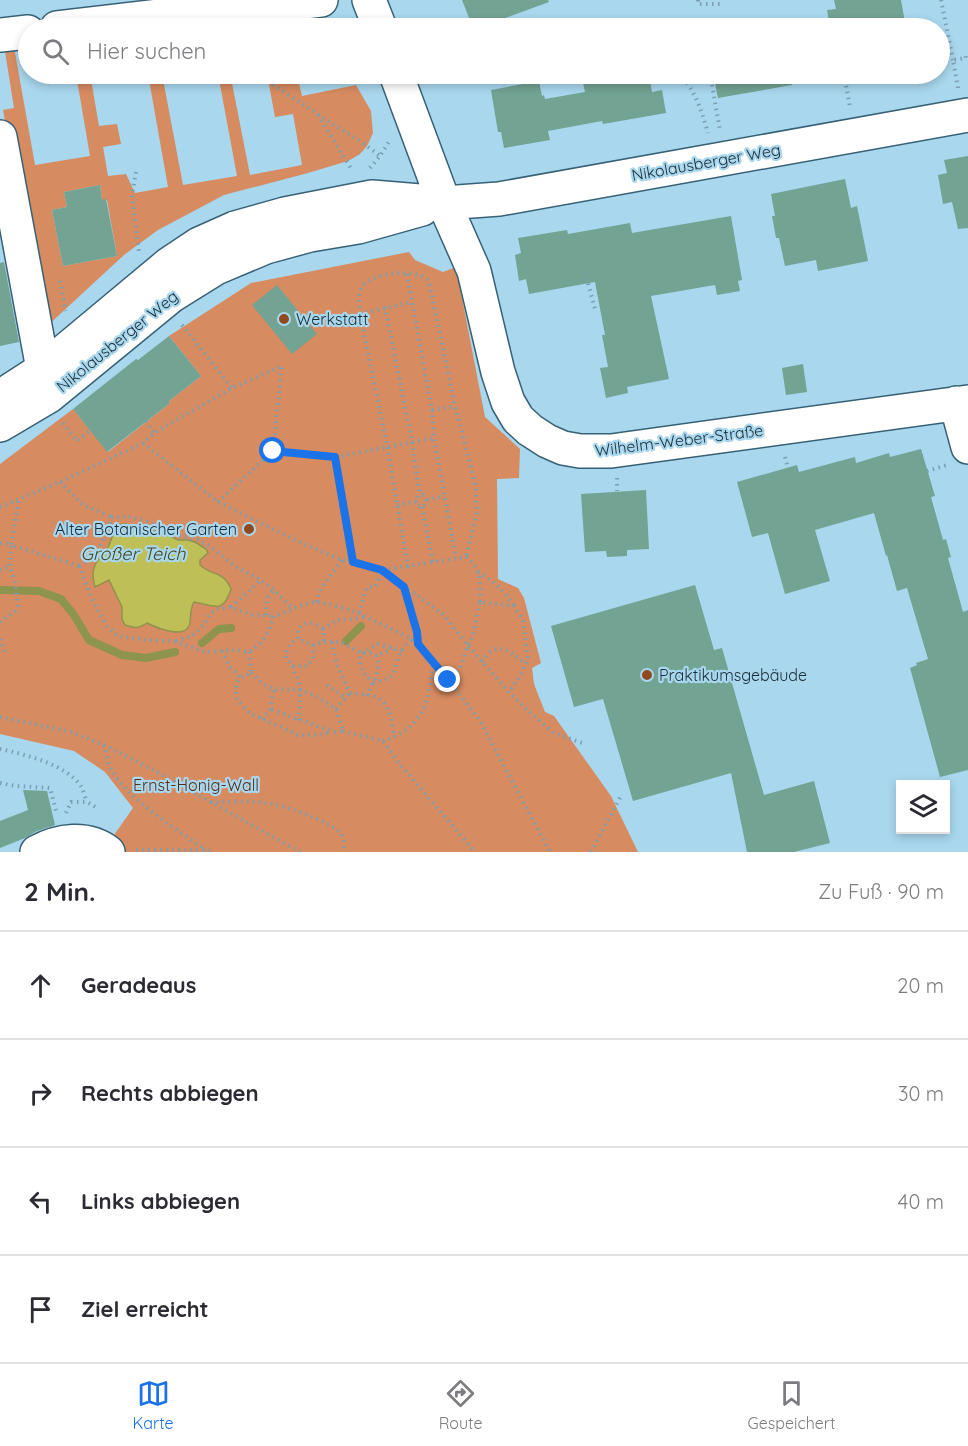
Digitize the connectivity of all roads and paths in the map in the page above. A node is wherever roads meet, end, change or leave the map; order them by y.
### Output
1 (321, 0) edge
2 (369, 0) edge
3 (698, 0) edge
4 (941, 0) edge
5 (724, 4) dead end
6 (178, 6) edge
7 (112, 18) edge
8 (376, 18) edge
9 (945, 18) edge
10 (18, 33) edge
11 (0, 35) edge
12 (950, 45) edge
13 (965, 53) dead end
14 (953, 60) junction
15 (272, 84) edge
16 (400, 84) edge
17 (688, 84) edge
18 (712, 84) edge
19 (317, 113) junction
20 (966, 115) edge
21 (418, 131) junction
22 (0, 137) edge
23 (380, 156) junction
24 (719, 159) junction
25 (362, 171) dead end
26 (136, 172) dead end
27 (354, 174) dead end
28 (444, 203) junction
29 (140, 262) dead end
30 (585, 272) dead end
31 (407, 274) junction
32 (411, 302) junction
33 (385, 307) junction
34 (594, 309) dead end
35 (360, 314) junction
36 (178, 320) dead end
37 (43, 369) junction
38 (232, 388) junction
39 (0, 397) edge
40 (962, 403) edge
41 (455, 406) junction
42 (432, 410) junction
43 (59, 418) dead end
44 (146, 421) dead end
45 (0, 425) edge
46 (90, 430) dead end
47 (154, 433) junction
48 (434, 438) junction
49 (412, 442) junction
50 (143, 443) junction
51 (387, 446) junction
52 (968, 447) edge
53 (273, 451) junction
54 (785, 456) dead end
55 (335, 457) junction
56 (788, 468) dead end
57 (60, 482) junction
58 (420, 495) junction
59 (445, 496) junction
60 (19, 499) junction
61 (427, 500) junction
62 (218, 502) junction
63 (416, 502) junction
64 (398, 505) junction
65 (0, 507) edge
66 (422, 507) junction
67 (112, 517) junction
68 (0, 543) edge
69 (11, 546) junction
70 (466, 557) junction
71 (456, 558) junction
72 (342, 560) junction
73 (353, 562) junction
74 (433, 562) junction
75 (10, 566) junction
76 (79, 566) junction
77 (408, 567) junction
78 (0, 570) edge
79 (382, 570) junction
80 (478, 572) junction
81 (261, 580) junction
82 (404, 587) junction
83 (274, 590) junction
84 (316, 602) junction
85 (480, 602) junction
86 (514, 606) junction
87 (231, 608) junction
88 (293, 609) junction
89 (359, 613) junction
90 (266, 615) junction
91 (274, 616) junction
92 (364, 616) junction
93 (0, 622) edge
94 (323, 629) junction
95 (0, 639) edge
96 (298, 639) junction
97 (412, 639) junction
98 (174, 641) junction
99 (324, 642) junction
100 (332, 642) junction
101 (418, 644) junction
102 (313, 645) junction
103 (468, 646) junction
104 (392, 648) junction
105 (222, 651) junction
106 (402, 651) junction
107 (249, 652) junction
108 (361, 653) junction
109 (6, 654) dead end
110 (377, 656) junction
111 (433, 661) junction
112 (482, 662) junction
113 (526, 664) junction
114 (293, 666) junction
115 (251, 673) junction
116 (240, 677) junction
117 (448, 680) junction
118 (373, 682) junction
119 (327, 685) dead end
120 (274, 689) junction
121 (300, 690) junction
122 (509, 692) junction
123 (351, 693) junction
124 (367, 696) junction
125 (346, 698) junction
126 (270, 709) junction
127 (336, 709) junction
128 (0, 717) edge
129 (262, 718) junction
130 (298, 720) junction
131 (343, 731) junction
132 (334, 732) junction
133 (394, 737) junction
134 (382, 741) junction
135 (585, 744) dead end
136 (104, 745) junction
137 (0, 750) edge
138 (0, 783) edge
139 (621, 796) dead end
140 (87, 802) junction
141 (209, 802) junction
142 (97, 808) dead end
143 (106, 848) edge
144 (208, 851) edge
145 (37, 852) edge
146 (300, 852) edge
147 (344, 852) edge
148 (475, 852) edge
149 (550, 852) edge
150 (591, 852) edge

1 - 6 street
2 - 8 street
3 - 5 path
4 - 9 path
6 - 7 street
10 - 11 street
12 - 14 path
13 - 14 path
14 - 20 path
15 - 19 path
16 - 21 street, Wilhelm-Weber-Straße
17 - 24 path
18 - 24 path
19 - 23 path
19 - 27 path
20 - 24 street, Nikolausberger Weg
21 - 23 path
21 - 28 street, Wilhelm-Weber-Straße
22 - 37 street
23 - 25 path
24 - 28 street, Nikolausberger Weg
26 - 29 path
28 - 37 street, Nikolausberger Weg
28 - 40 street, Wilhelm-Weber-Straße
28 - 45 street, Nikolausberger Weg
30 - 34 path
31 - 32 path
31 - 35 path
31 - 41 path
32 - 33 path
32 - 42 path
33 - 35 path
33 - 49 path
35 - 51 path
36 - 38 path
37 - 39 street, Nikolausberger Weg
38 - 47 path
38 - 53 path
40 - 52 street
41 - 42 path
41 - 70 path
42 - 48 path
43 - 46 path
44 - 47 path
47 - 50 path
48 - 49 path
48 - 59 path
49 - 51 path
49 - 58 path
50 - 57 path
50 - 62 path
51 - 55 path
51 - 64 path
53 - 55 path
53 - 62 path
54 - 56 path
55 - 73 path
57 - 60 path
57 - 67 path
58 - 61 path
58 - 63 path
59 - 61 path
59 - 71 path
60 - 65 path
60 - 69 path
61 - 66 path
62 - 72 path
63 - 64 path
63 - 66 path
64 - 77 path
66 - 74 path
67 - 76 path
67 - 81 path
68 - 69 path
69 - 75 path
69 - 76 path
70 - 71 path
70 - 80 path
71 - 74 path
72 - 73 path
72 - 84 path
73 - 79 path
74 - 77 path
75 - 78 path
75 - 93 path
76 - 98 path
77 - 79 path
79 - 82 path
79 - 89 path
80 - 85 path
80 - 86 path
81 - 83 path
81 - 87 path
82 - 101 path
82 - 103 path
83 - 88 path
83 - 90 path
84 - 88 path
84 - 89 path
85 - 86 path
85 - 103 path
86 - 113 path
87 - 90 path
87 - 98 path
88 - 91 path
89 - 92 path
90 - 91 path
91 - 107 path
92 - 94 path
92 - 97 path
94 - 96 path
94 - 99 path
95 - 109 path
96 - 102 path
96 - 114 path
97 - 101 path
97 - 106 path
98 - 105 path
99 - 100 path
99 - 102 path
100 - 108 path
100 - 123 path
101 - 111 path
102 - 114 path
103 - 112 path
103 - 117 path
104 - 106 path
104 - 108 path
104 - 110 path
105 - 107 path
105 - 116 path
106 - 118 path
107 - 115 path
108 - 110 path
108 - 118 path
110 - 118 path
111 - 117 path
111 - 133 path
112 - 113 path
112 - 122 path
113 - 122 path
114 - 121 path
115 - 116 path
115 - 120 path
116 - 129 path
117 - 149 path
118 - 124 path
119 - 125 path
120 - 121 path
120 - 126 path
121 - 127 path
121 - 130 path
122 - 135 path
123 - 124 path
123 - 125 path
124 - 133 path
125 - 127 path
126 - 129 path
126 - 130 path
127 - 131 path
128 - 136 path
129 - 132 path
130 - 132 path
131 - 132 path
131 - 134 path
133 - 134 path
134 - 148 path
136 - 141 path
136 - 144 path
137 - 140 path
138 - 140 path
139 - 150 path
140 - 142 path
141 - 146 path
141 - 147 path
143 - 144 path
143 - 145 street

